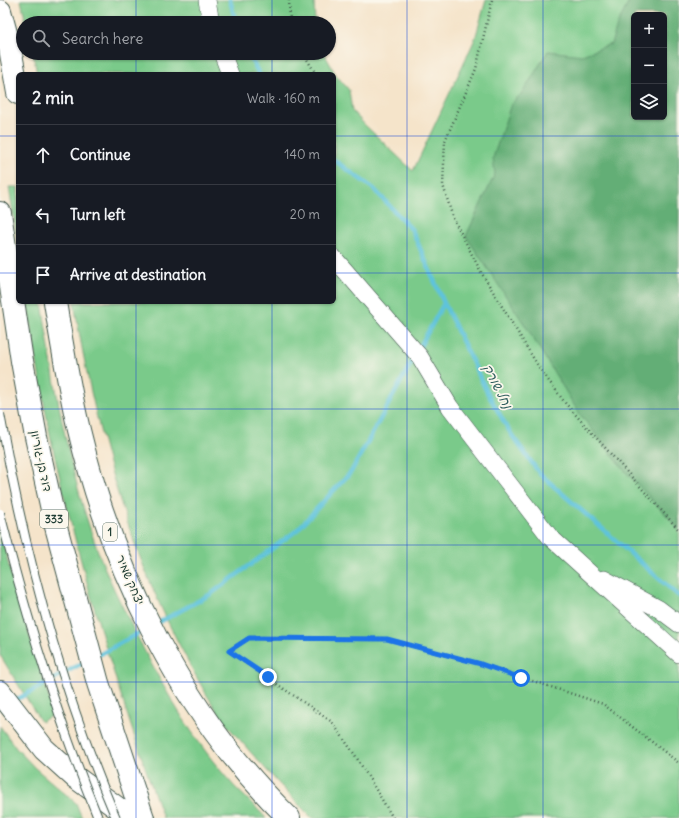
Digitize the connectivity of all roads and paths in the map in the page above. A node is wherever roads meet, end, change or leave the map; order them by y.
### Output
1 (206, 0) edge
2 (289, 0) edge
3 (492, 0) edge
4 (209, 16) edge
5 (290, 16) edge
6 (2, 18) edge
7 (225, 60) edge
8 (307, 60) edge
9 (229, 72) edge
10 (315, 72) edge
11 (16, 84) edge
12 (0, 212) edge
13 (336, 260) edge
14 (55, 304) edge
15 (0, 414) edge
16 (0, 513) edge
17 (679, 530) edge
18 (579, 565) junction
19 (679, 624) edge
20 (679, 654) edge
21 (0, 692) edge
22 (679, 763) edge
23 (98, 818) edge
24 (116, 818) edge
25 (131, 818) edge
26 (143, 818) edge
27 (289, 818) edge
28 (393, 818) edge

1 - 4 street
2 - 5 path
3 - 17 path
6 - 11 main road
7 - 9 street
8 - 10 path
12 - 26 main road, דוד בן-גוריון / 333
13 - 18 street
14 - 27 main road, יצחק שמיר / 1
15 - 24 lane, bridge
16 - 23 lane, bridge
18 - 19 street
18 - 20 street
21 - 25 main road
22 - 28 path

